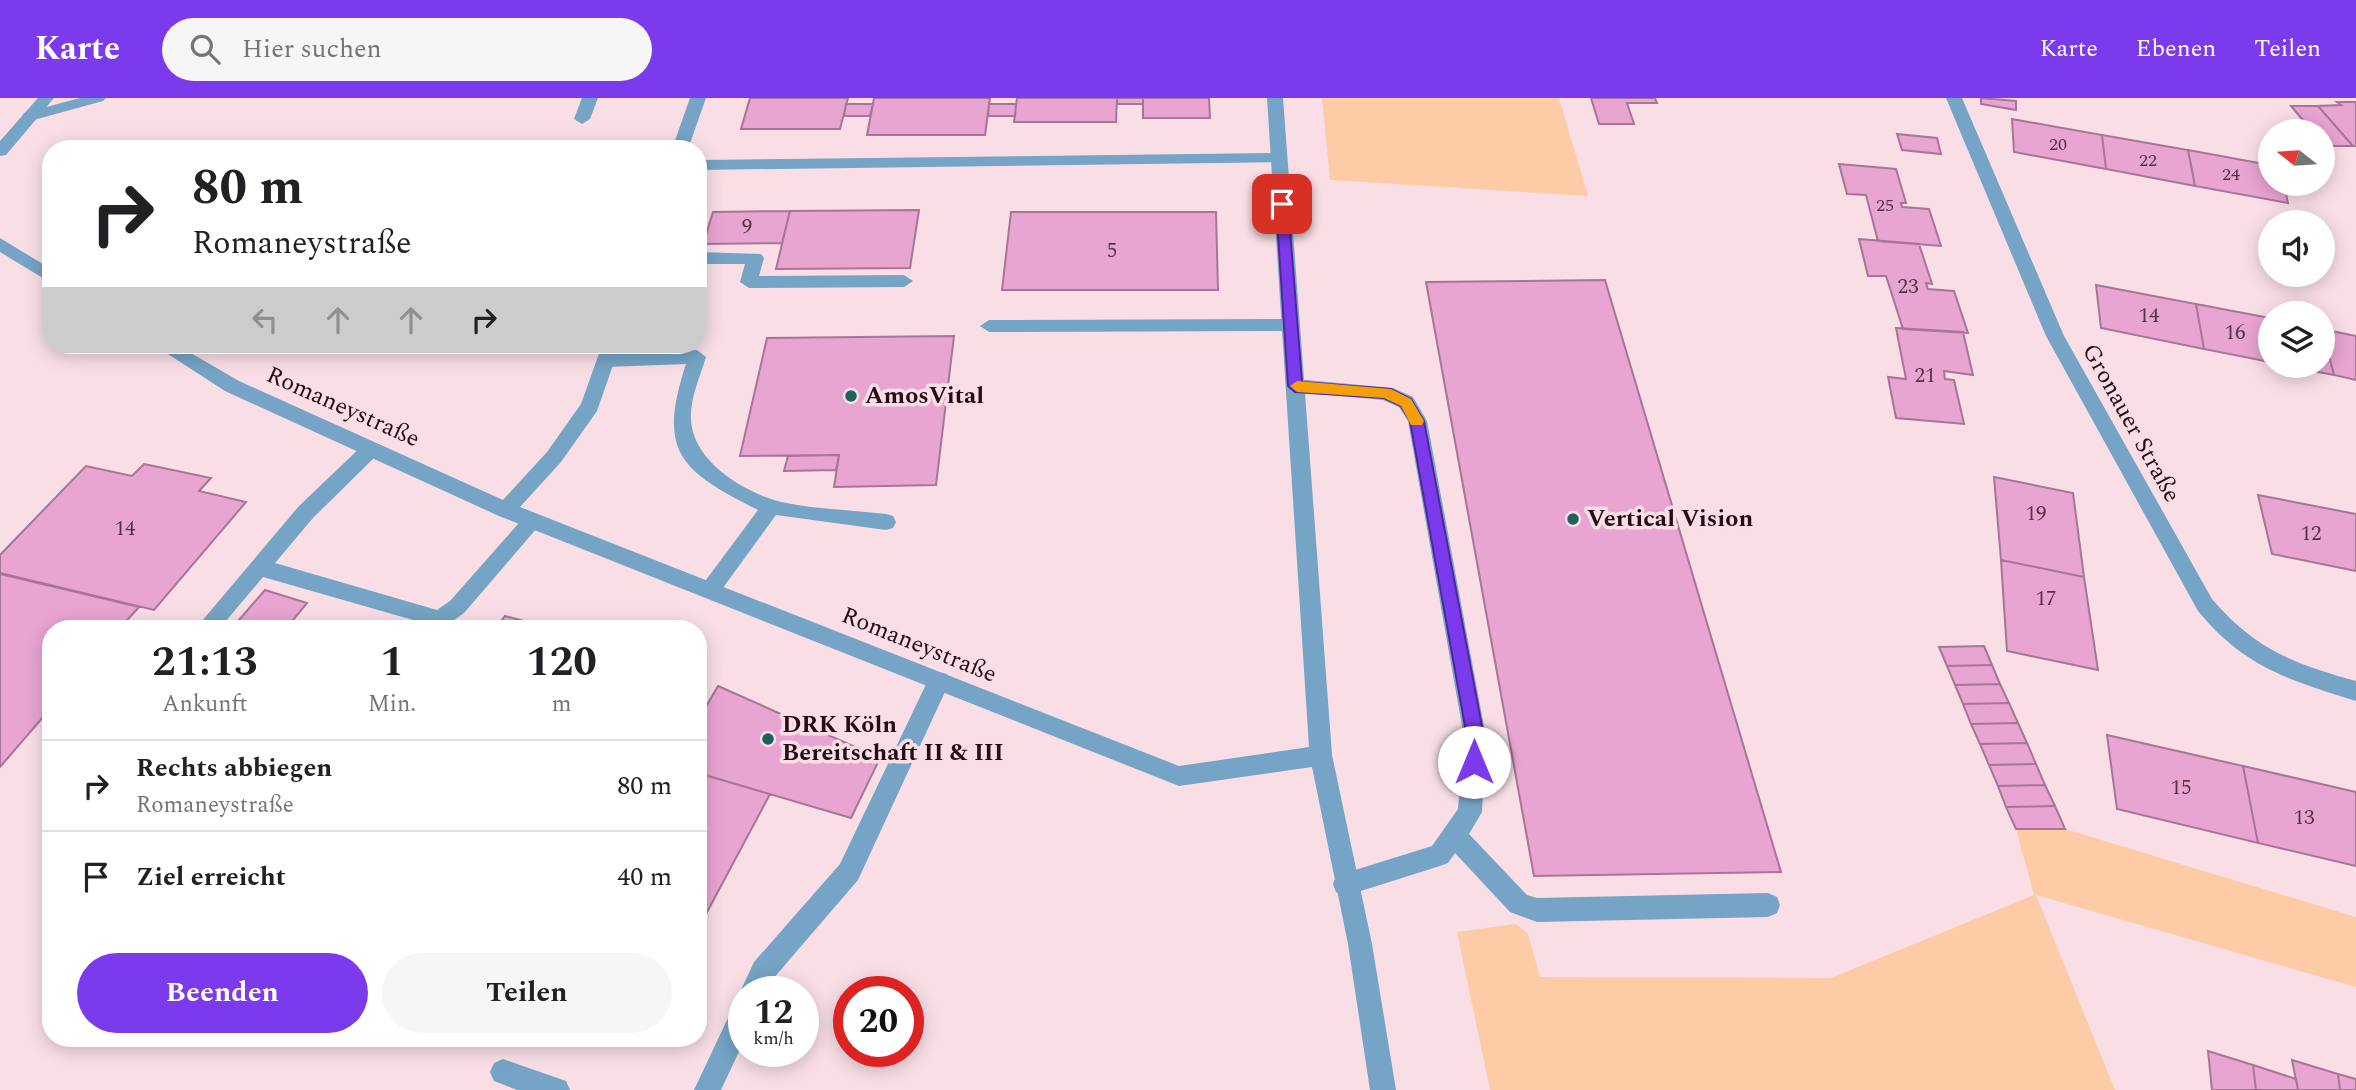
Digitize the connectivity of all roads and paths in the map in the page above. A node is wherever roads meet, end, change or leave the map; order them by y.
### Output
1 (46, 98) edge
2 (98, 98) edge
3 (590, 98) edge
4 (698, 98) edge
5 (1275, 98) edge
6 (1954, 98) edge
7 (30, 116) junction
8 (582, 119) dead end
9 (683, 140) edge
10 (0, 151) edge
11 (1279, 158) junction
12 (707, 166) edge
13 (0, 244) edge
14 (707, 258) edge
15 (42, 271) edge
16 (904, 281) dead end
17 (1290, 325) junction
18 (989, 326) dead end
19 (178, 354) edge
20 (608, 354) edge
21 (644, 354) edge
22 (1295, 386) junction
23 (371, 449) junction
24 (771, 507) junction
25 (506, 510) junction
26 (533, 521) junction
27 (886, 522) dead end
28 (259, 567) junction
29 (709, 590) junction
30 (214, 620) edge
31 (420, 620) edge
32 (438, 620) edge
33 (939, 681) junction
34 (2356, 691) edge
35 (1321, 755) junction
36 (1454, 835) junction
37 (1345, 884) junction
38 (1768, 905) dead end
39 (761, 976) edge
40 (728, 1046) edge
41 (503, 1072) dead end
42 (556, 1090) edge
43 (707, 1090) edge
44 (1383, 1090) edge

1 - 7 street
2 - 7 street
3 - 8 street
4 - 9 street
5 - 11 street
6 - 34 street, Gronauer Straße
7 - 10 street
11 - 12 street
11 - 17 street
13 - 15 street
14 - 16 street
17 - 18 street
17 - 22 street
19 - 23 street, Romaneystraße
20 - 25 street
21 - 24 street
22 - 35 street
22 - 36 street
23 - 25 street, Romaneystraße
23 - 28 street
24 - 27 street
24 - 29 street
25 - 26 street, Romaneystraße
26 - 29 street, Romaneystraße
26 - 32 street
28 - 30 street
28 - 31 street
29 - 33 street, Romaneystraße
33 - 35 street, Romaneystraße
33 - 39 street
35 - 37 street
36 - 37 street
36 - 38 street
37 - 44 street
40 - 43 street
41 - 42 street

